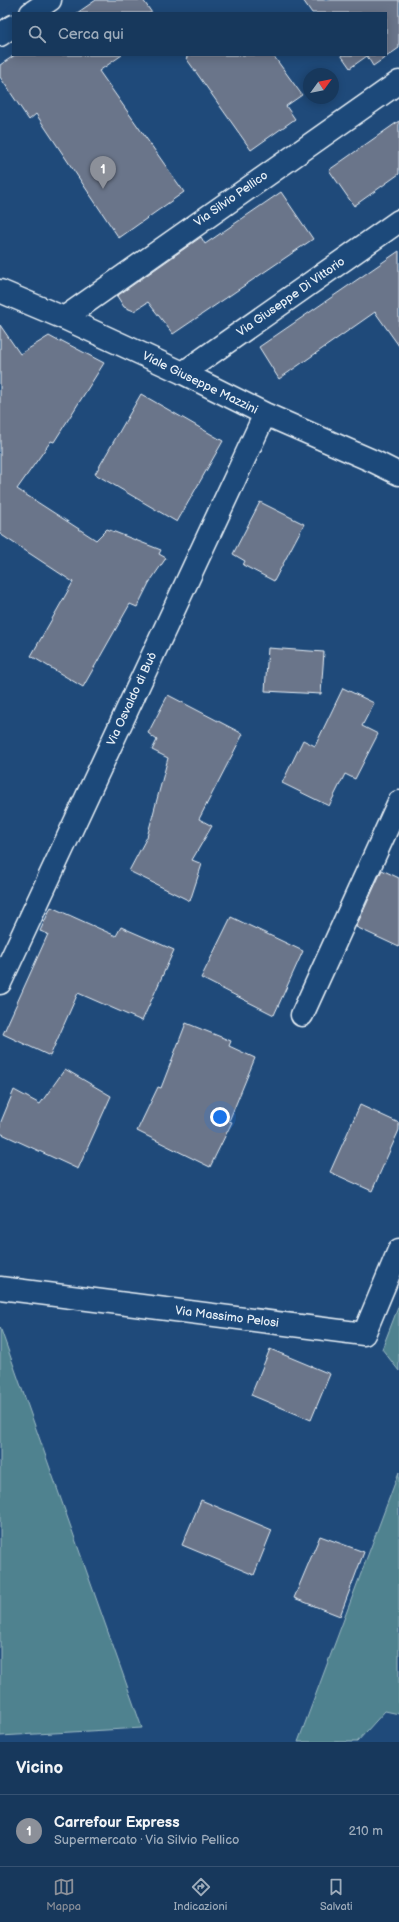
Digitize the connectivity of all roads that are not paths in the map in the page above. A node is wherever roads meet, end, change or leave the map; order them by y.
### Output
1 (50, 0) edge
2 (32, 12) edge
3 (12, 27) edge
4 (0, 35) edge
5 (399, 82) edge
6 (399, 221) edge
7 (3, 290) edge
8 (64, 318) junction
9 (183, 373) junction
10 (265, 414) junction
11 (399, 474) edge
12 (399, 802) edge
13 (0, 983) edge
14 (302, 1015) dead end
15 (399, 1250) edge
16 (0, 1288) edge

1 - 2 street
3 - 4 street
5 - 8 street, Via Silvio Pellico
6 - 9 street, Via Giuseppe Di Vittorio
7 - 8 street, Viale Giuseppe Mazzini
8 - 9 street, Viale Giuseppe Mazzini
9 - 10 street, Viale Giuseppe Mazzini
10 - 11 street, Viale Giuseppe Mazzini
10 - 13 street, Via Osvaldo di Buò
12 - 14 street
15 - 16 street, Via Massimo Pelosi

